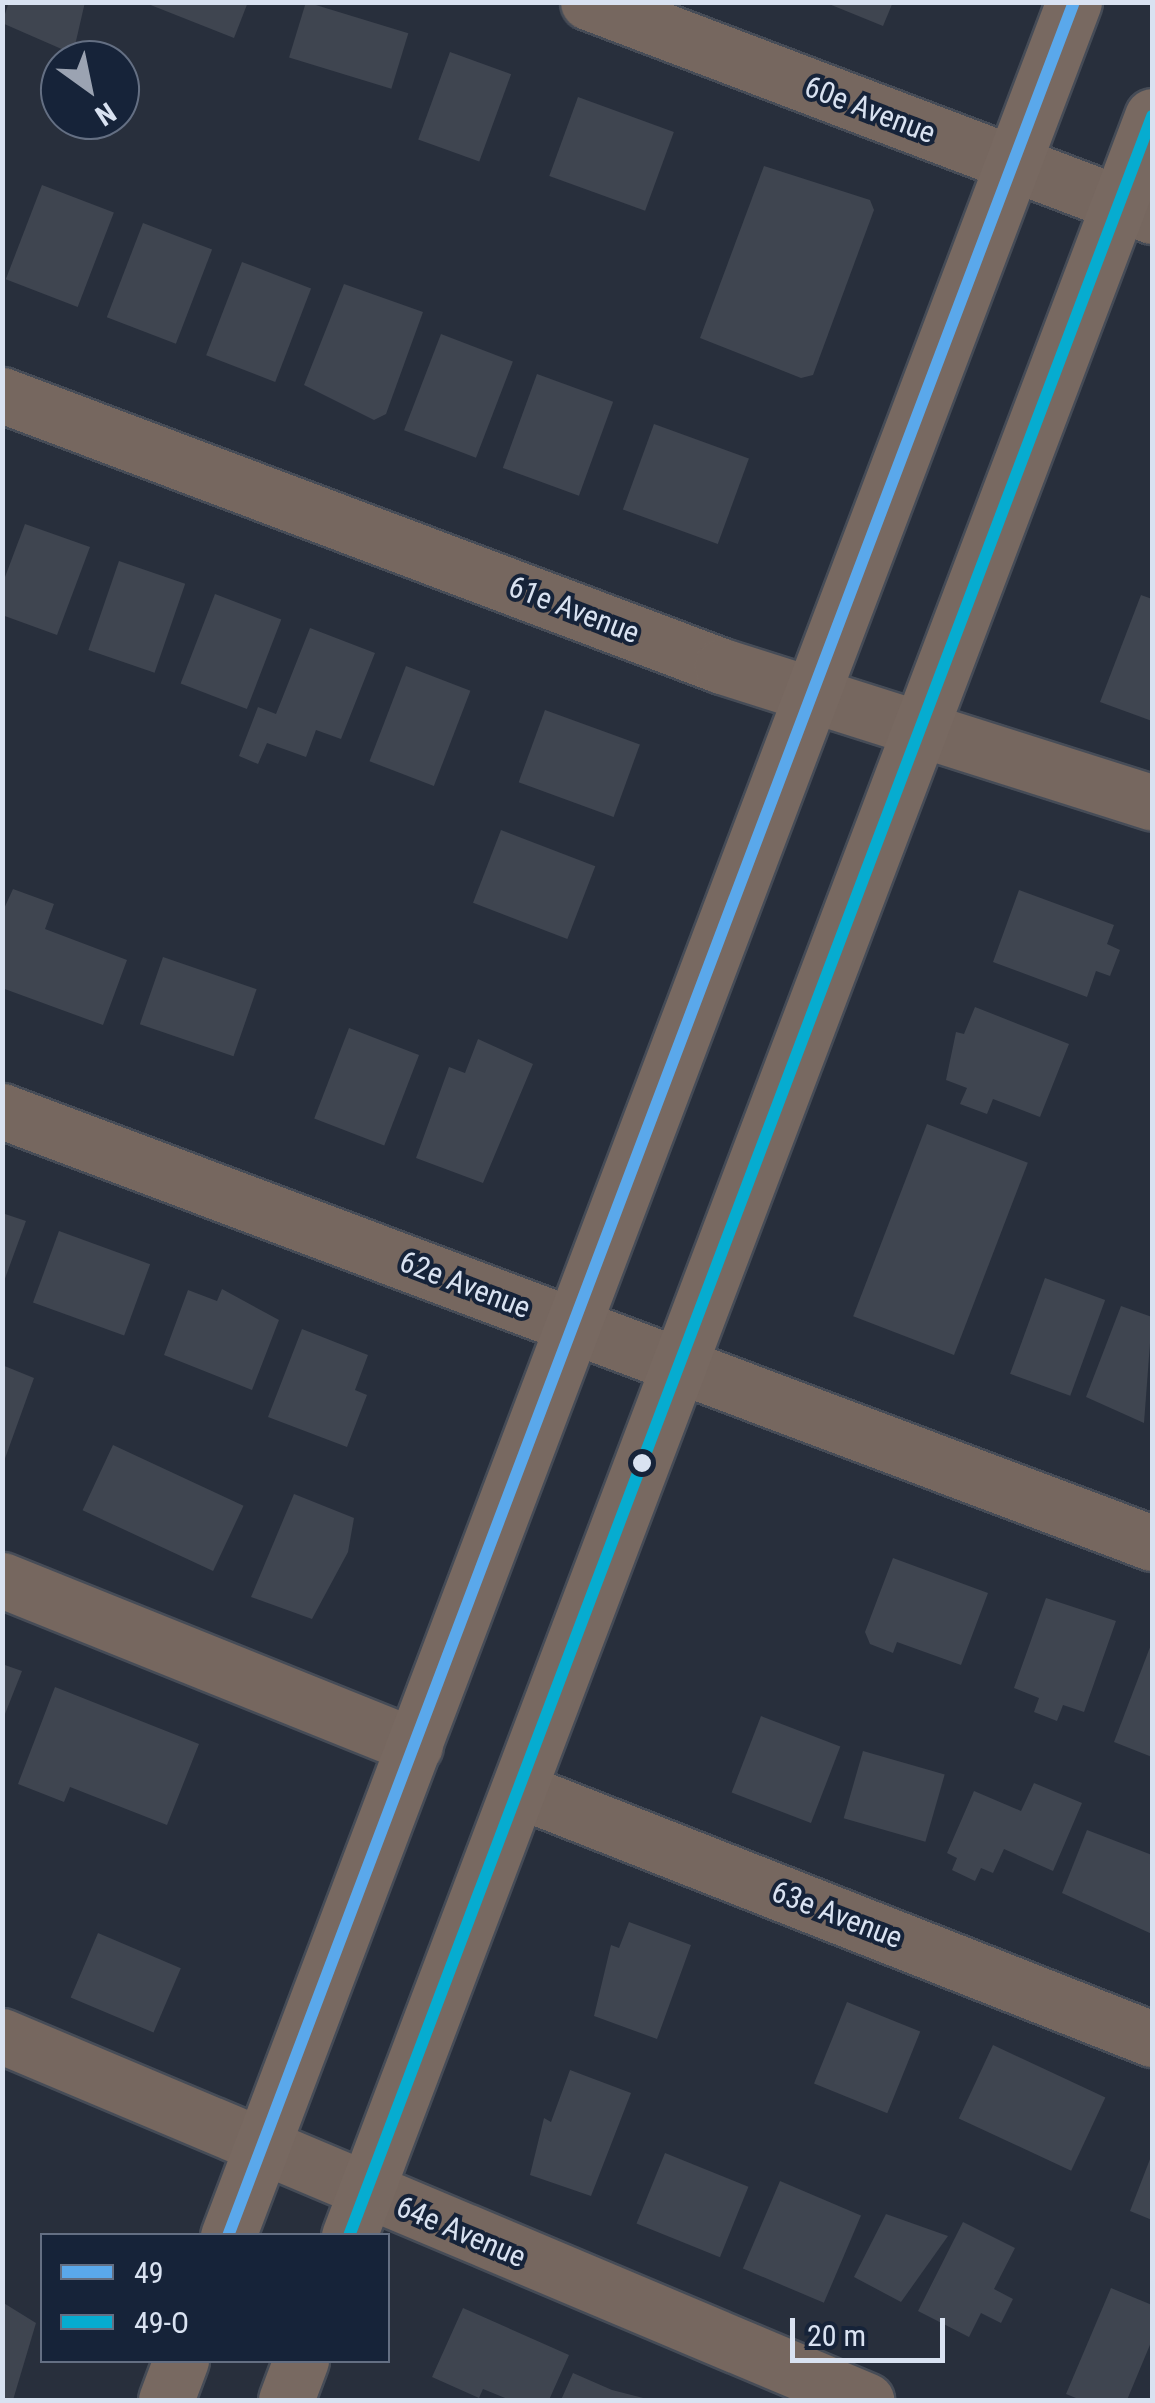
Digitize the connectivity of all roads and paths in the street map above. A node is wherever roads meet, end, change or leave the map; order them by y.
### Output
1 (588, 2) edge
2 (1074, 2) edge
3 (1152, 116) edge
4 (1014, 164) junction
5 (1135, 210) edge
6 (2, 394) edge
7 (810, 697) junction
8 (922, 727) junction
9 (1152, 802) edge
10 (2, 1111) edge
11 (574, 1326) junction
12 (679, 1365) junction
13 (1152, 1544) edge
14 (2, 1580) edge
15 (415, 1746) junction
16 (521, 1790) junction
17 (2, 2036) edge
18 (1152, 2039) edge
19 (260, 2150) junction
20 (358, 2213) edge
21 (229, 2233) edge
22 (180, 2363) edge
23 (300, 2363) edge
24 (166, 2400) edge
25 (286, 2400) edge
26 (866, 2400) edge

1 - 4 street, 60e Avenue
2 - 4 main road
3 - 5 main road
4 - 5 street, 60e Avenue
4 - 7 main road
5 - 8 main road
6 - 7 street, 61e Avenue
7 - 8 street, 61e Avenue
7 - 11 main road
8 - 9 street, 61e Avenue
8 - 12 main road
10 - 11 street, 62e Avenue
11 - 12 street, 62e Avenue
11 - 15 main road
12 - 13 street, 62e Avenue
12 - 16 main road
14 - 15 street
15 - 19 main road
16 - 18 street, 63e Avenue
16 - 20 main road
17 - 19 street, 64e Avenue
19 - 20 street, 64e Avenue
19 - 21 main road
20 - 26 street, 64e Avenue
22 - 24 main road
23 - 25 main road

